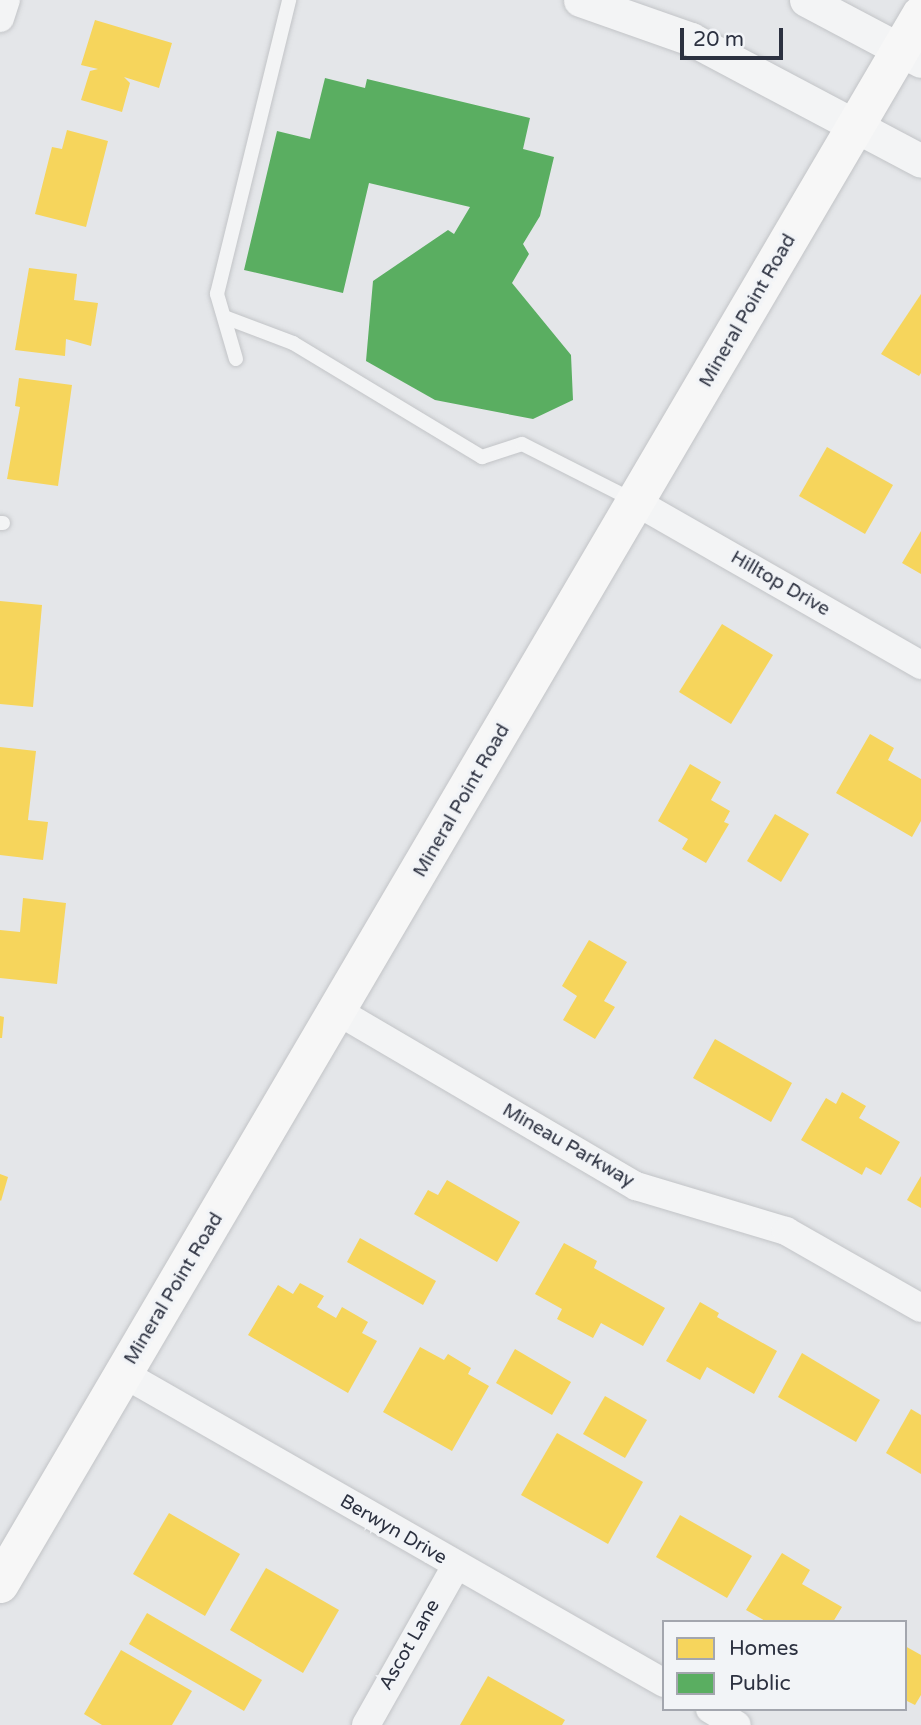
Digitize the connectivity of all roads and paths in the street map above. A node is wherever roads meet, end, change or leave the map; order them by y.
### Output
1 (6, 0) edge
2 (289, 0) edge
3 (580, 0) edge
4 (806, 0) edge
5 (921, 15) edge
6 (0, 18) edge
7 (911, 55) edge
8 (855, 127) junction
9 (921, 162) edge
10 (227, 318) junction
11 (236, 359) dead end
12 (638, 503) junction
13 (921, 665) edge
14 (339, 1012) junction
15 (921, 1308) edge
16 (124, 1374) junction
17 (456, 1566) junction
18 (0, 1584) edge
19 (662, 1682) edge
20 (713, 1711) edge
21 (366, 1725) edge
22 (737, 1725) edge

1 - 6 street
2 - 10 lane
3 - 8 street
4 - 7 street
5 - 7 main road, Mineral Point Road
7 - 8 main road, Mineral Point Road
8 - 9 street
8 - 12 main road, Mineral Point Road
10 - 11 lane
10 - 12 lane
12 - 13 street, Hilltop Drive
12 - 14 main road, Mineral Point Road
14 - 15 street, Mineau Parkway
14 - 16 main road, Mineral Point Road
16 - 17 street, Berwyn Drive
16 - 18 main road, Mineral Point Road
17 - 19 street, Berwyn Drive
17 - 21 street, Ascot Lane
20 - 22 street

